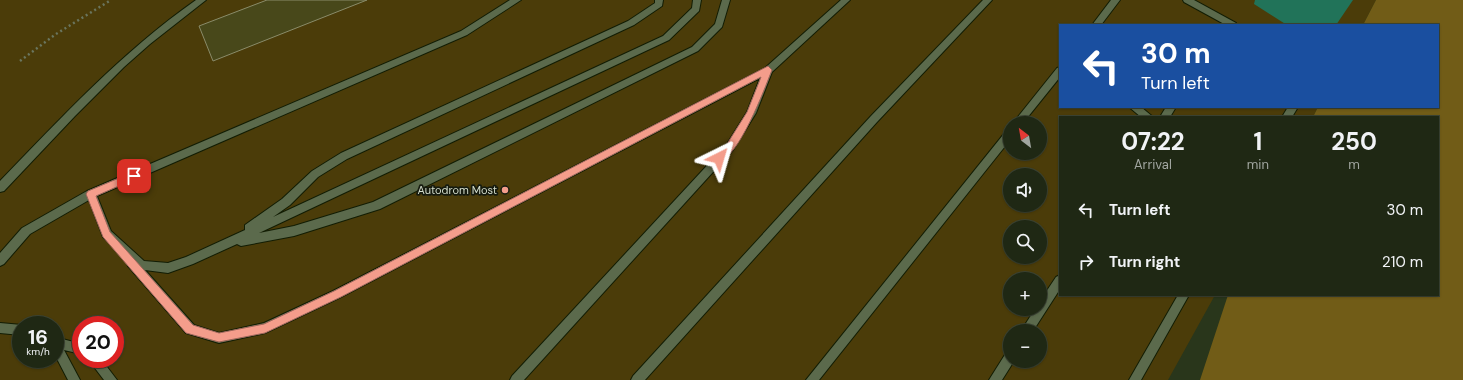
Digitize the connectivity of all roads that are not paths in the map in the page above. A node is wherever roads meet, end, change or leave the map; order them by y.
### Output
1 (202, 0) edge
2 (517, 0) edge
3 (523, 0) edge
4 (659, 0) edge
5 (696, 0) edge
6 (726, 0) edge
7 (846, 0) edge
8 (988, 0) edge
9 (1116, 0) edge
10 (1187, 0) edge
11 (508, 4) edge
12 (1221, 22) edge
13 (1097, 24) edge
14 (768, 70) junction
15 (1059, 71) edge
16 (1135, 108) edge
17 (1024, 116) edge
18 (1147, 116) edge
19 (1003, 142) edge
20 (0, 188) edge
21 (91, 194) junction
22 (225, 244) junction
23 (118, 246) junction
24 (0, 261) edge
25 (1059, 282) edge
26 (1183, 296) edge
27 (1032, 324) edge
28 (0, 328) edge
29 (12, 329) edge
30 (64, 361) edge
31 (101, 368) edge
32 (1003, 368) edge
33 (74, 380) edge
34 (111, 380) edge
35 (516, 380) edge
36 (637, 380) edge
37 (812, 380) edge
38 (995, 380) edge
39 (1135, 380) edge

1 - 20 lane
2 - 11 lane
3 - 11 lane
4 - 22 lane
5 - 22 lane
6 - 22 lane
7 - 14 lane
8 - 36 lane
9 - 13 lane
10 - 12 lane
11 - 21 lane
14 - 23 lane
14 - 35 lane
15 - 17 lane
16 - 18 lane
19 - 37 lane
21 - 23 lane
21 - 24 lane
22 - 23 lane
25 - 27 lane
26 - 39 lane
28 - 29 lane
30 - 33 lane
31 - 34 lane
32 - 38 lane

